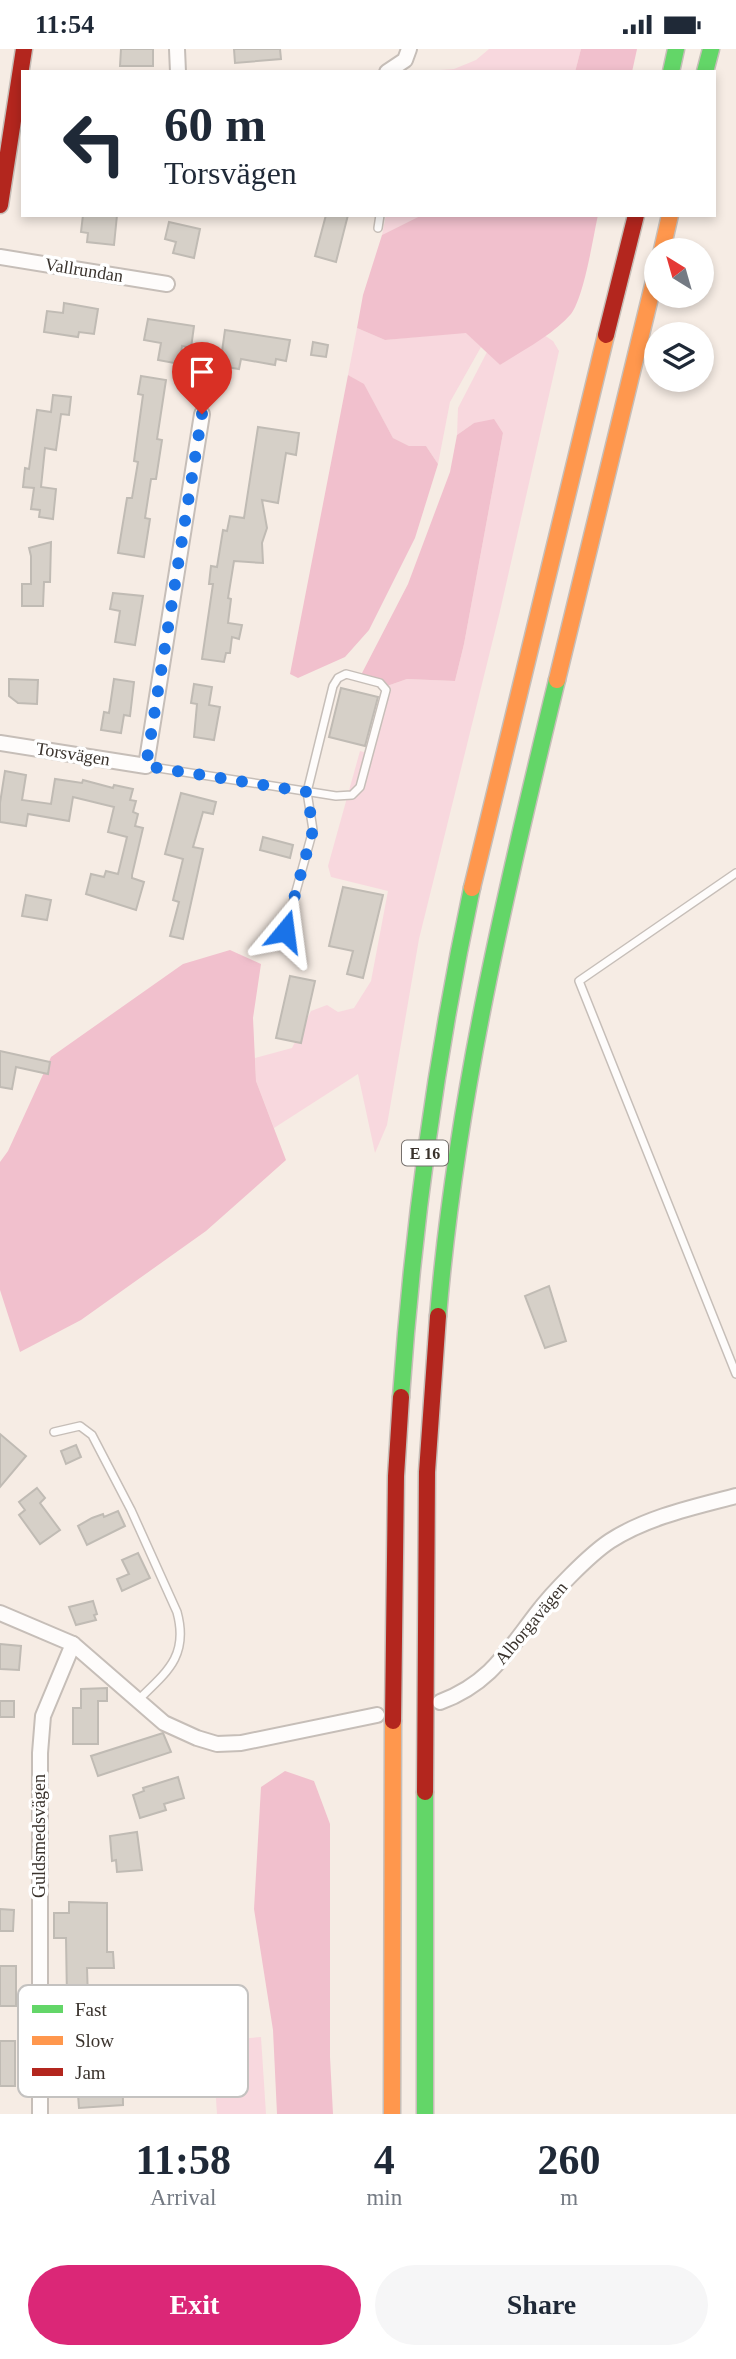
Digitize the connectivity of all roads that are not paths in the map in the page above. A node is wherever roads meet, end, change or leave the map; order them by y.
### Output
1 (24, 49) edge
2 (177, 49) edge
3 (409, 49) edge
4 (676, 49) edge
5 (711, 49) edge
6 (22, 70) edge
7 (178, 70) edge
8 (394, 70) edge
9 (671, 70) edge
10 (706, 70) edge
11 (21, 80) edge
12 (19, 101) edge
13 (0, 205) edge
14 (380, 217) edge
15 (636, 217) edge
16 (670, 217) edge
17 (378, 228) dead end
18 (665, 238) edge
19 (0, 257) edge
20 (167, 283) dead end
21 (647, 308) edge
22 (202, 414) dead end
23 (0, 743) edge
24 (146, 766) junction
25 (307, 792) junction
26 (736, 873) edge
27 (285, 931) dead end
28 (736, 1374) edge
29 (54, 1432) dead end
30 (736, 1496) edge
31 (0, 1613) edge
32 (73, 1644) junction
33 (136, 1701) junction
34 (440, 1702) dead end
35 (377, 1715) dead end
36 (40, 1985) edge
37 (392, 2114) edge
38 (425, 2114) edge

1 - 6 main road
2 - 7 street
3 - 8 street
4 - 9 main road
5 - 10 main road
11 - 12 main road
12 - 13 main road
14 - 17 lane
15 - 37 main road, E 16
16 - 18 main road
19 - 20 street, Vallrundan
21 - 38 main road, E 16
22 - 24 street
23 - 24 street, Torsvägen
24 - 25 lane, Torsvägen
25 - 25 lane, Torsvägen
25 - 27 lane
26 - 28 lane
29 - 33 lane
30 - 34 street, Alborgavägen
31 - 32 street
32 - 33 street
32 - 36 street, Guldsmedsvägen
33 - 35 street

